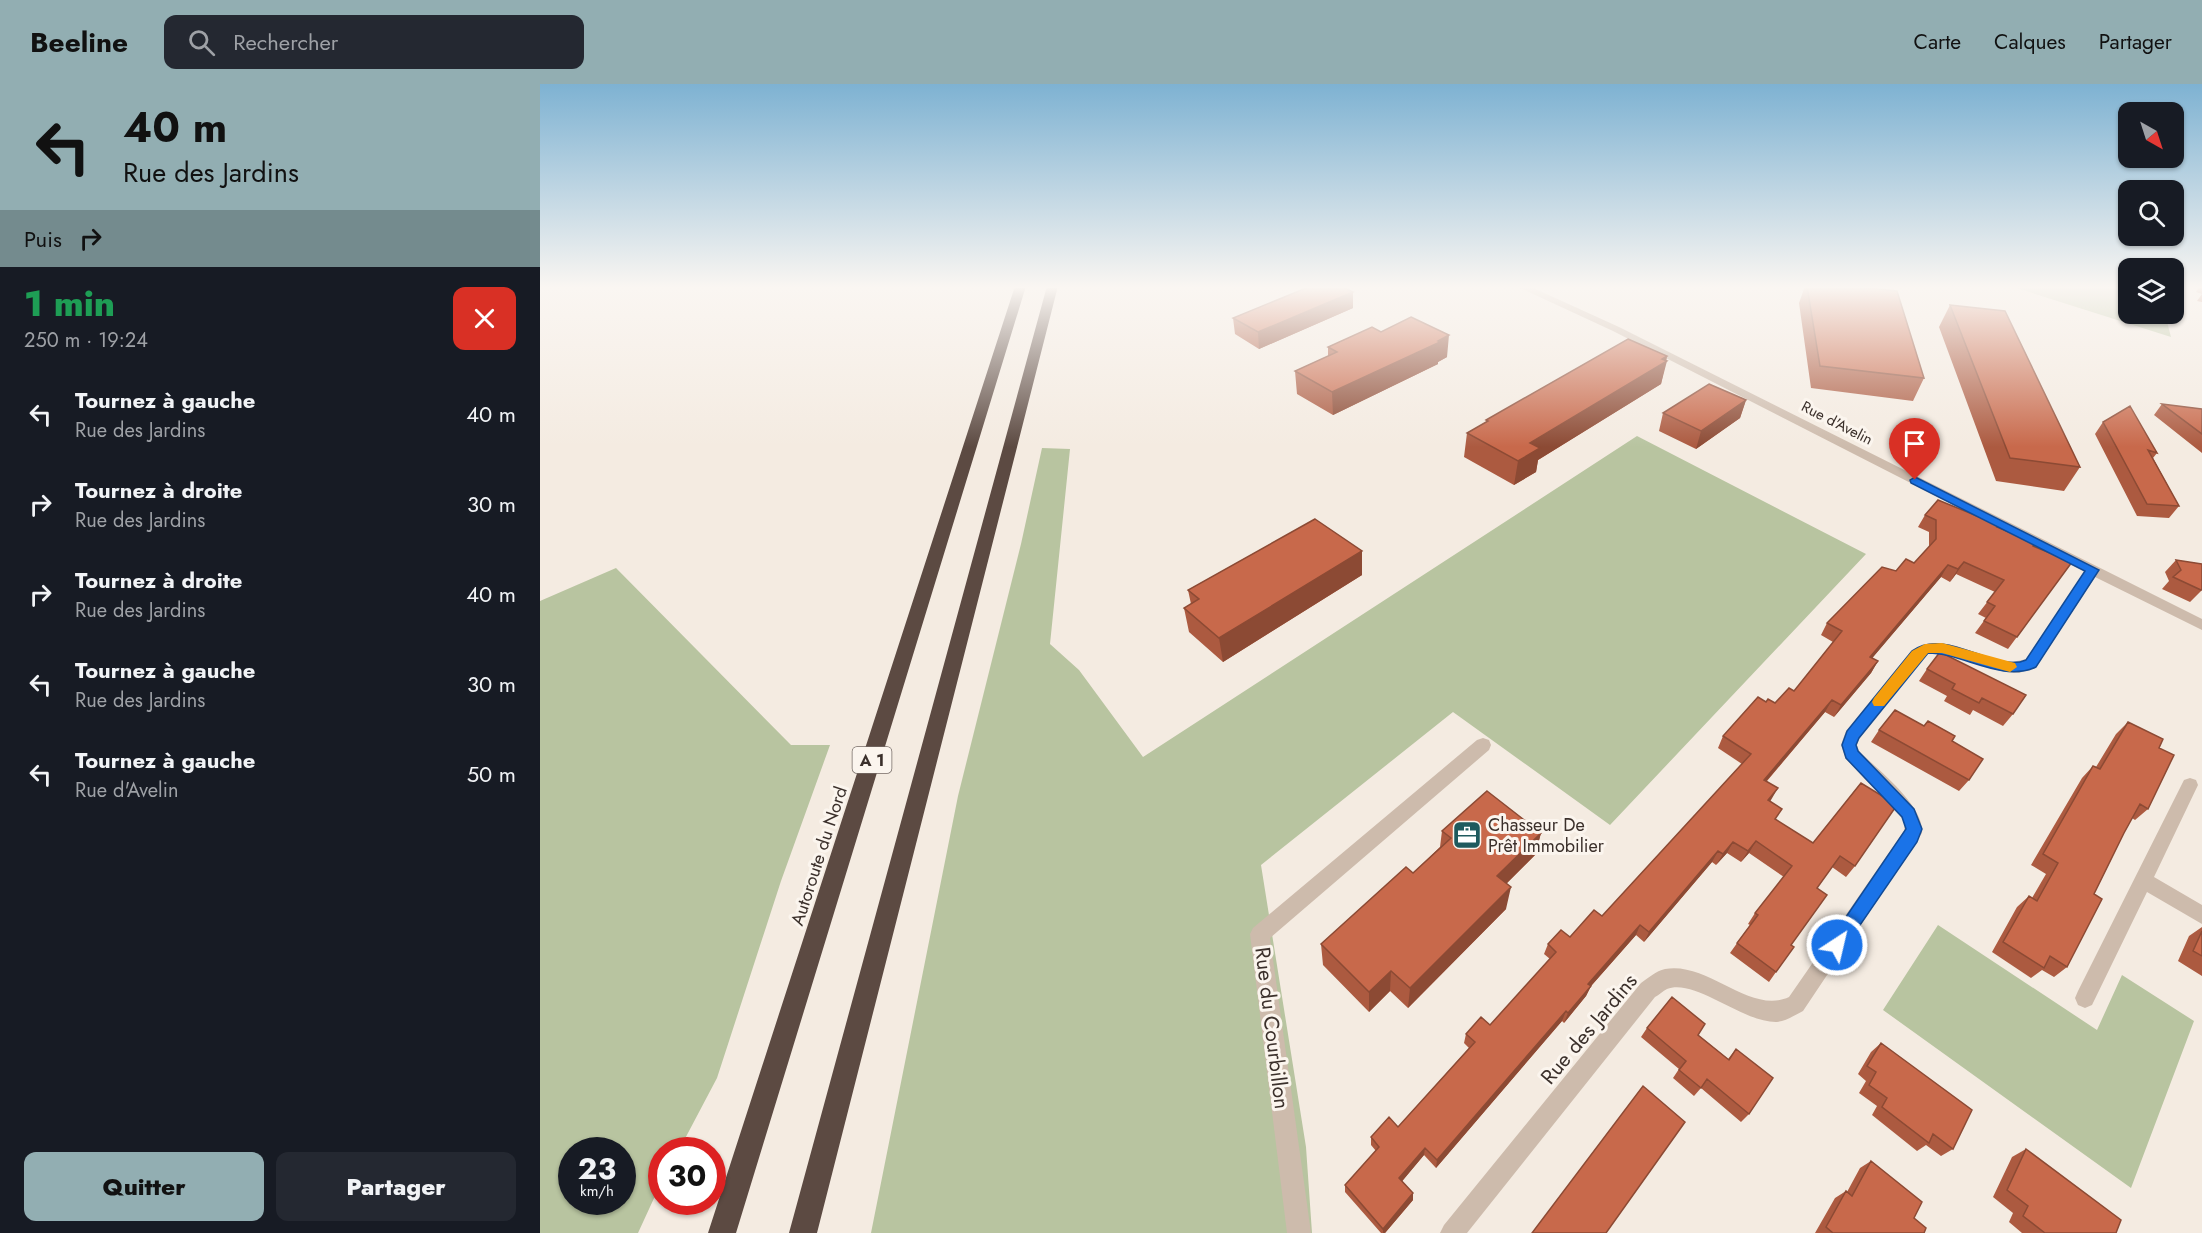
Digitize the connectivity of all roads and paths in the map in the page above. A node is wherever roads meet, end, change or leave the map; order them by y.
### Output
1 (1004, 340) edge
2 (1039, 340) edge
3 (1638, 340) edge
4 (2092, 570) junction
5 (2202, 625) edge
6 (1483, 745) dead end
7 (2190, 785) dead end
8 (2144, 880) junction
9 (2202, 915) edge
10 (2085, 998) dead end
11 (722, 1233) edge
12 (803, 1233) edge
13 (1299, 1233) edge
14 (1452, 1233) edge

1 - 11 highway, Autoroute du Nord / A 1
2 - 12 highway
3 - 4 street, Rue d'Avelin
4 - 5 street, Rue d'Avelin
4 - 14 street, Rue des Jardins
6 - 13 street, Rue du Courbillon
7 - 8 street
8 - 9 street
8 - 10 street

